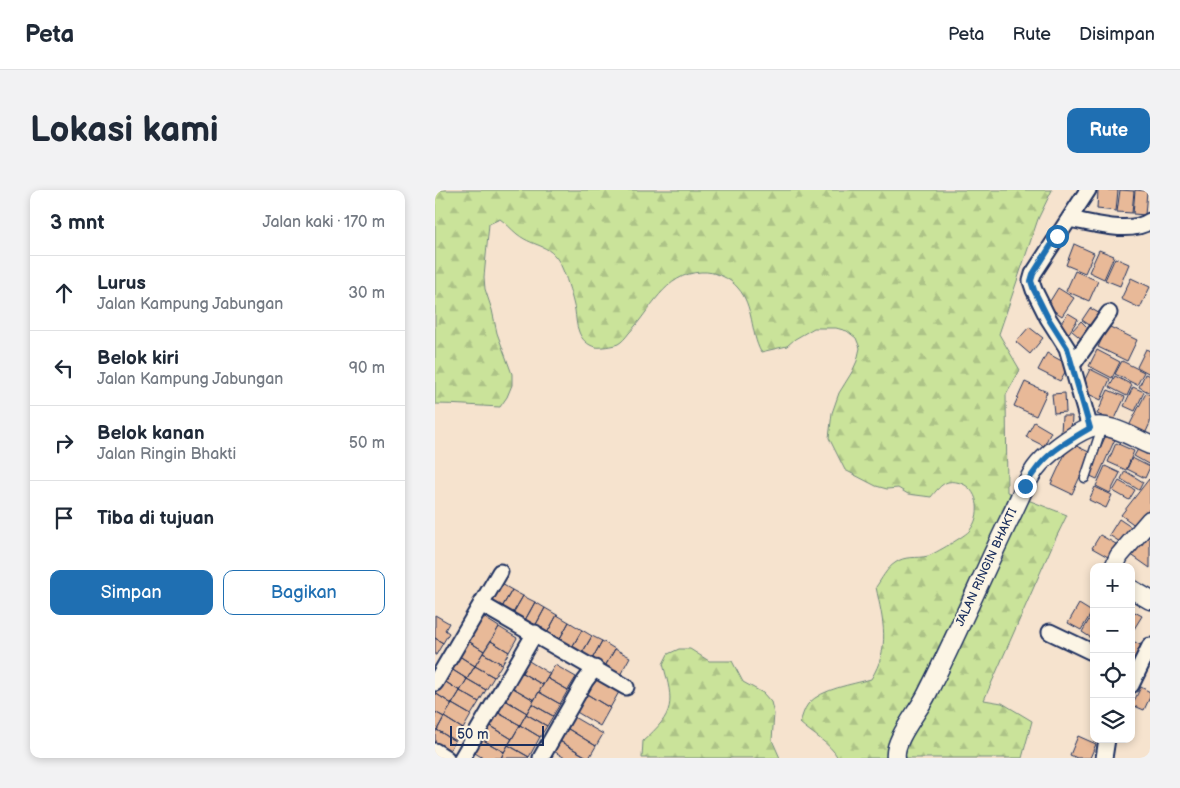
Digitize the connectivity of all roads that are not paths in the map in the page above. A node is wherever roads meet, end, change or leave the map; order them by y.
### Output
1 (1088, 190) edge
2 (1069, 219) junction
3 (1150, 221) edge
4 (1109, 313) dead end
5 (1073, 364) junction
6 (1096, 427) junction
7 (1150, 445) edge
8 (1085, 478) dead end
9 (1150, 520) edge
10 (1116, 563) edge
11 (500, 572) dead end
12 (1135, 591) edge
13 (1150, 600) edge
14 (481, 604) junction
15 (1050, 632) dead end
16 (535, 634) junction
17 (1150, 646) edge
18 (1090, 651) edge
19 (595, 668) junction
20 (1135, 673) edge
21 (435, 683) edge
22 (626, 686) dead end
23 (1106, 743) edge
24 (435, 751) edge
25 (446, 758) edge
26 (462, 758) edge
27 (541, 758) edge
28 (896, 758) edge
29 (1104, 758) edge

1 - 2 street
2 - 3 street
2 - 5 street
4 - 5 street
5 - 6 street
6 - 7 street
6 - 8 lane
6 - 28 street, JALAN RINGIN BHAKTI
9 - 10 street
11 - 14 street
12 - 13 street
14 - 16 street
14 - 21 street
15 - 18 street
16 - 19 street
16 - 26 street
17 - 20 street
19 - 22 street
19 - 27 street
23 - 29 street
24 - 25 street

